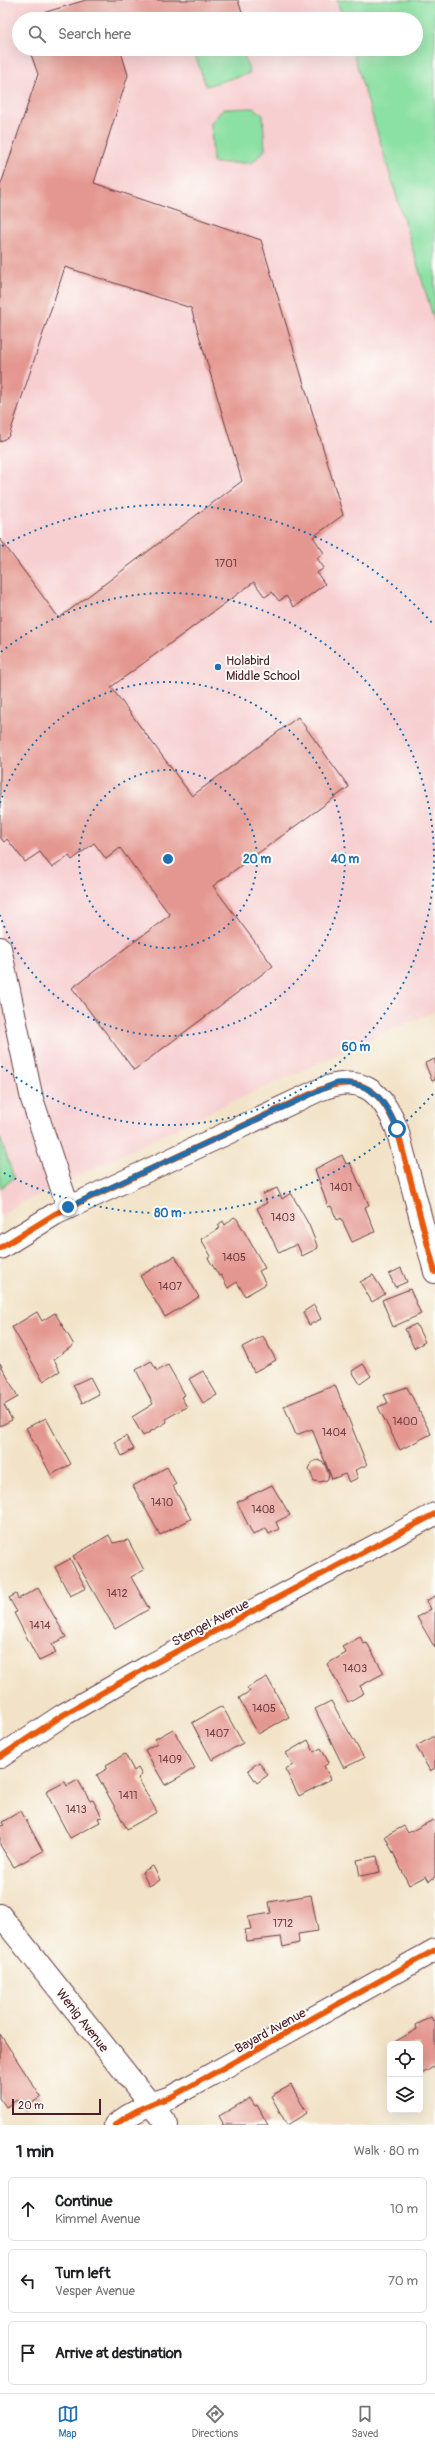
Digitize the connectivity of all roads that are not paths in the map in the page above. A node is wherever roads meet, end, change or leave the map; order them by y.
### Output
1 (0, 948) edge
2 (68, 1207) junction
3 (0, 1248) edge
4 (435, 1272) edge
5 (435, 1514) edge
6 (0, 1757) edge
7 (0, 1915) edge
8 (435, 1950) edge
9 (150, 2103) junction
10 (115, 2125) edge
11 (167, 2125) edge

1 - 2 street
2 - 3 street
2 - 4 street
5 - 6 street, Stengel Avenue
7 - 9 street, Wenig Avenue
8 - 9 street, Bayard Avenue
9 - 10 street, Bayard Avenue
9 - 11 street, Wenig Avenue

